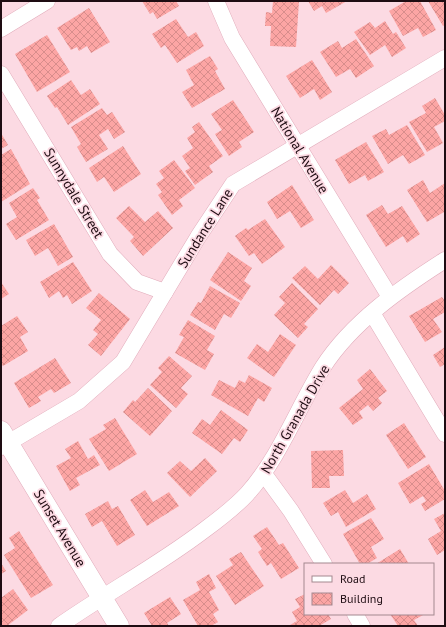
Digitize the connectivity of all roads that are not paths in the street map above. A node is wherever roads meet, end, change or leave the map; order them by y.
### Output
1 (47, 1) edge
2 (216, 1) edge
3 (1, 29) edge
4 (445, 58) edge
5 (1, 74) edge
6 (297, 145) junction
7 (445, 260) edge
8 (165, 292) junction
9 (390, 297) junction
10 (372, 313) junction
11 (445, 434) edge
12 (4, 440) edge
13 (264, 474) junction
14 (323, 563) edge
15 (102, 598) junction
16 (356, 615) edge
17 (59, 626) edge
18 (119, 626) edge
19 (362, 626) edge

1 - 3 street
2 - 6 street, National Avenue
4 - 6 street, Sundance Lane
5 - 8 street, Sunnydale Street
6 - 8 street, Sundance Lane
6 - 9 street, National Avenue
7 - 9 street, North Granada Drive
8 - 12 street, Sundance Lane
9 - 10 street, North Granada Drive
10 - 11 street
10 - 13 street, North Granada Drive
12 - 15 main road, Sunset Avenue
13 - 14 street
13 - 15 street, North Granada Drive
15 - 17 street, North Granada Drive
15 - 18 main road, Sunset Avenue
16 - 19 street

